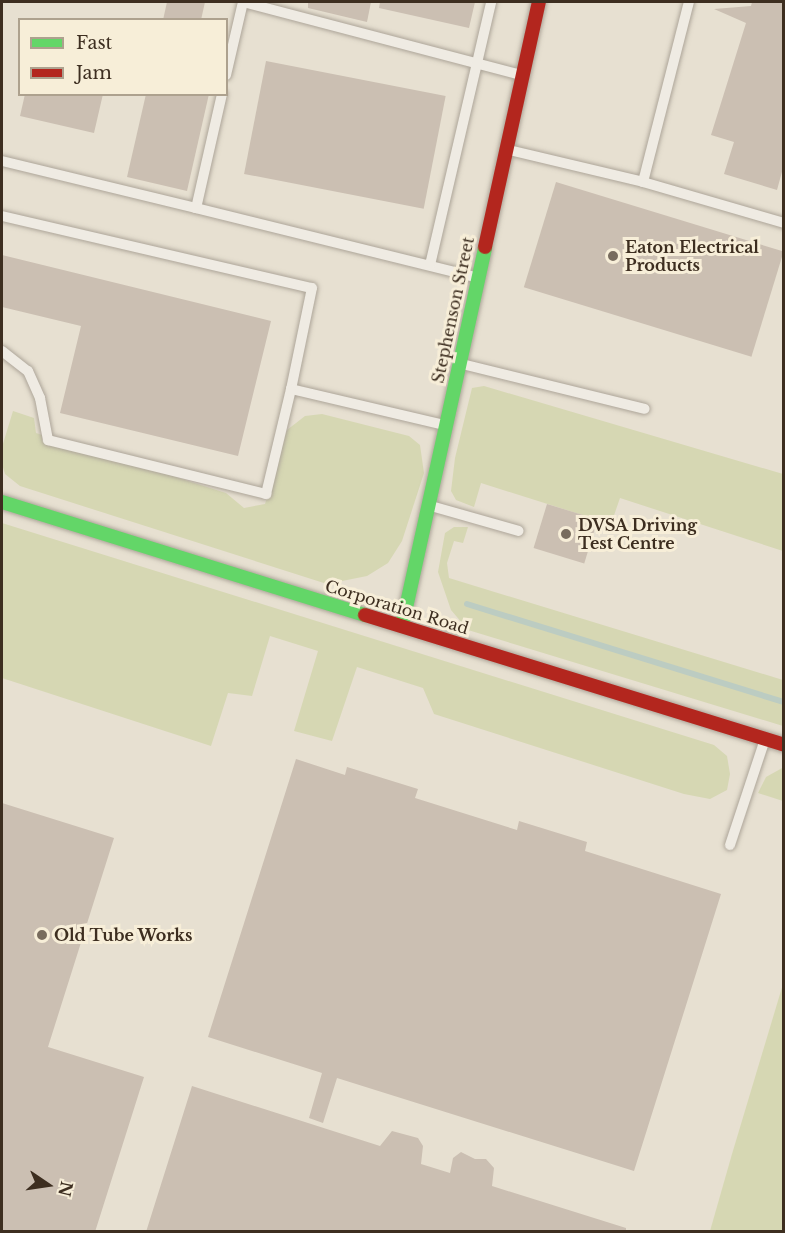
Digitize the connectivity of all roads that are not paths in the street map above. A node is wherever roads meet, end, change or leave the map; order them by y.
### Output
1 (491, 2) edge
2 (539, 2) edge
3 (689, 2) edge
4 (475, 63) junction
5 (228, 66) edge
6 (523, 75) junction
7 (222, 96) edge
8 (506, 149) junction
9 (2, 161) edge
10 (643, 182) junction
11 (196, 208) junction
12 (2, 216) edge
13 (783, 223) edge
14 (430, 266) junction
15 (477, 277) junction
16 (2, 351) edge
17 (458, 364) junction
18 (291, 389) junction
19 (645, 409) dead end
20 (445, 425) junction
21 (2, 502) edge
22 (428, 505) junction
23 (519, 531) dead end
24 (402, 626) junction
25 (765, 739) junction
26 (783, 745) edge
27 (730, 845) dead end

1 - 4 lane
2 - 6 street, Stephenson Street
3 - 10 lane
4 - 5 lane
4 - 6 lane
4 - 14 lane
6 - 8 street, Stephenson Street
7 - 11 lane
8 - 10 lane
8 - 15 street, Stephenson Street
9 - 11 lane
10 - 13 lane
11 - 14 lane
12 - 18 lane
14 - 15 lane
15 - 17 street, Stephenson Street
16 - 18 lane
17 - 19 lane
17 - 20 street, Stephenson Street
18 - 20 lane
20 - 22 street, Stephenson Street
21 - 24 street, Corporation Road
22 - 23 lane
22 - 24 street, Stephenson Street
24 - 25 street, Corporation Road
25 - 26 street, Corporation Road
25 - 27 lane

